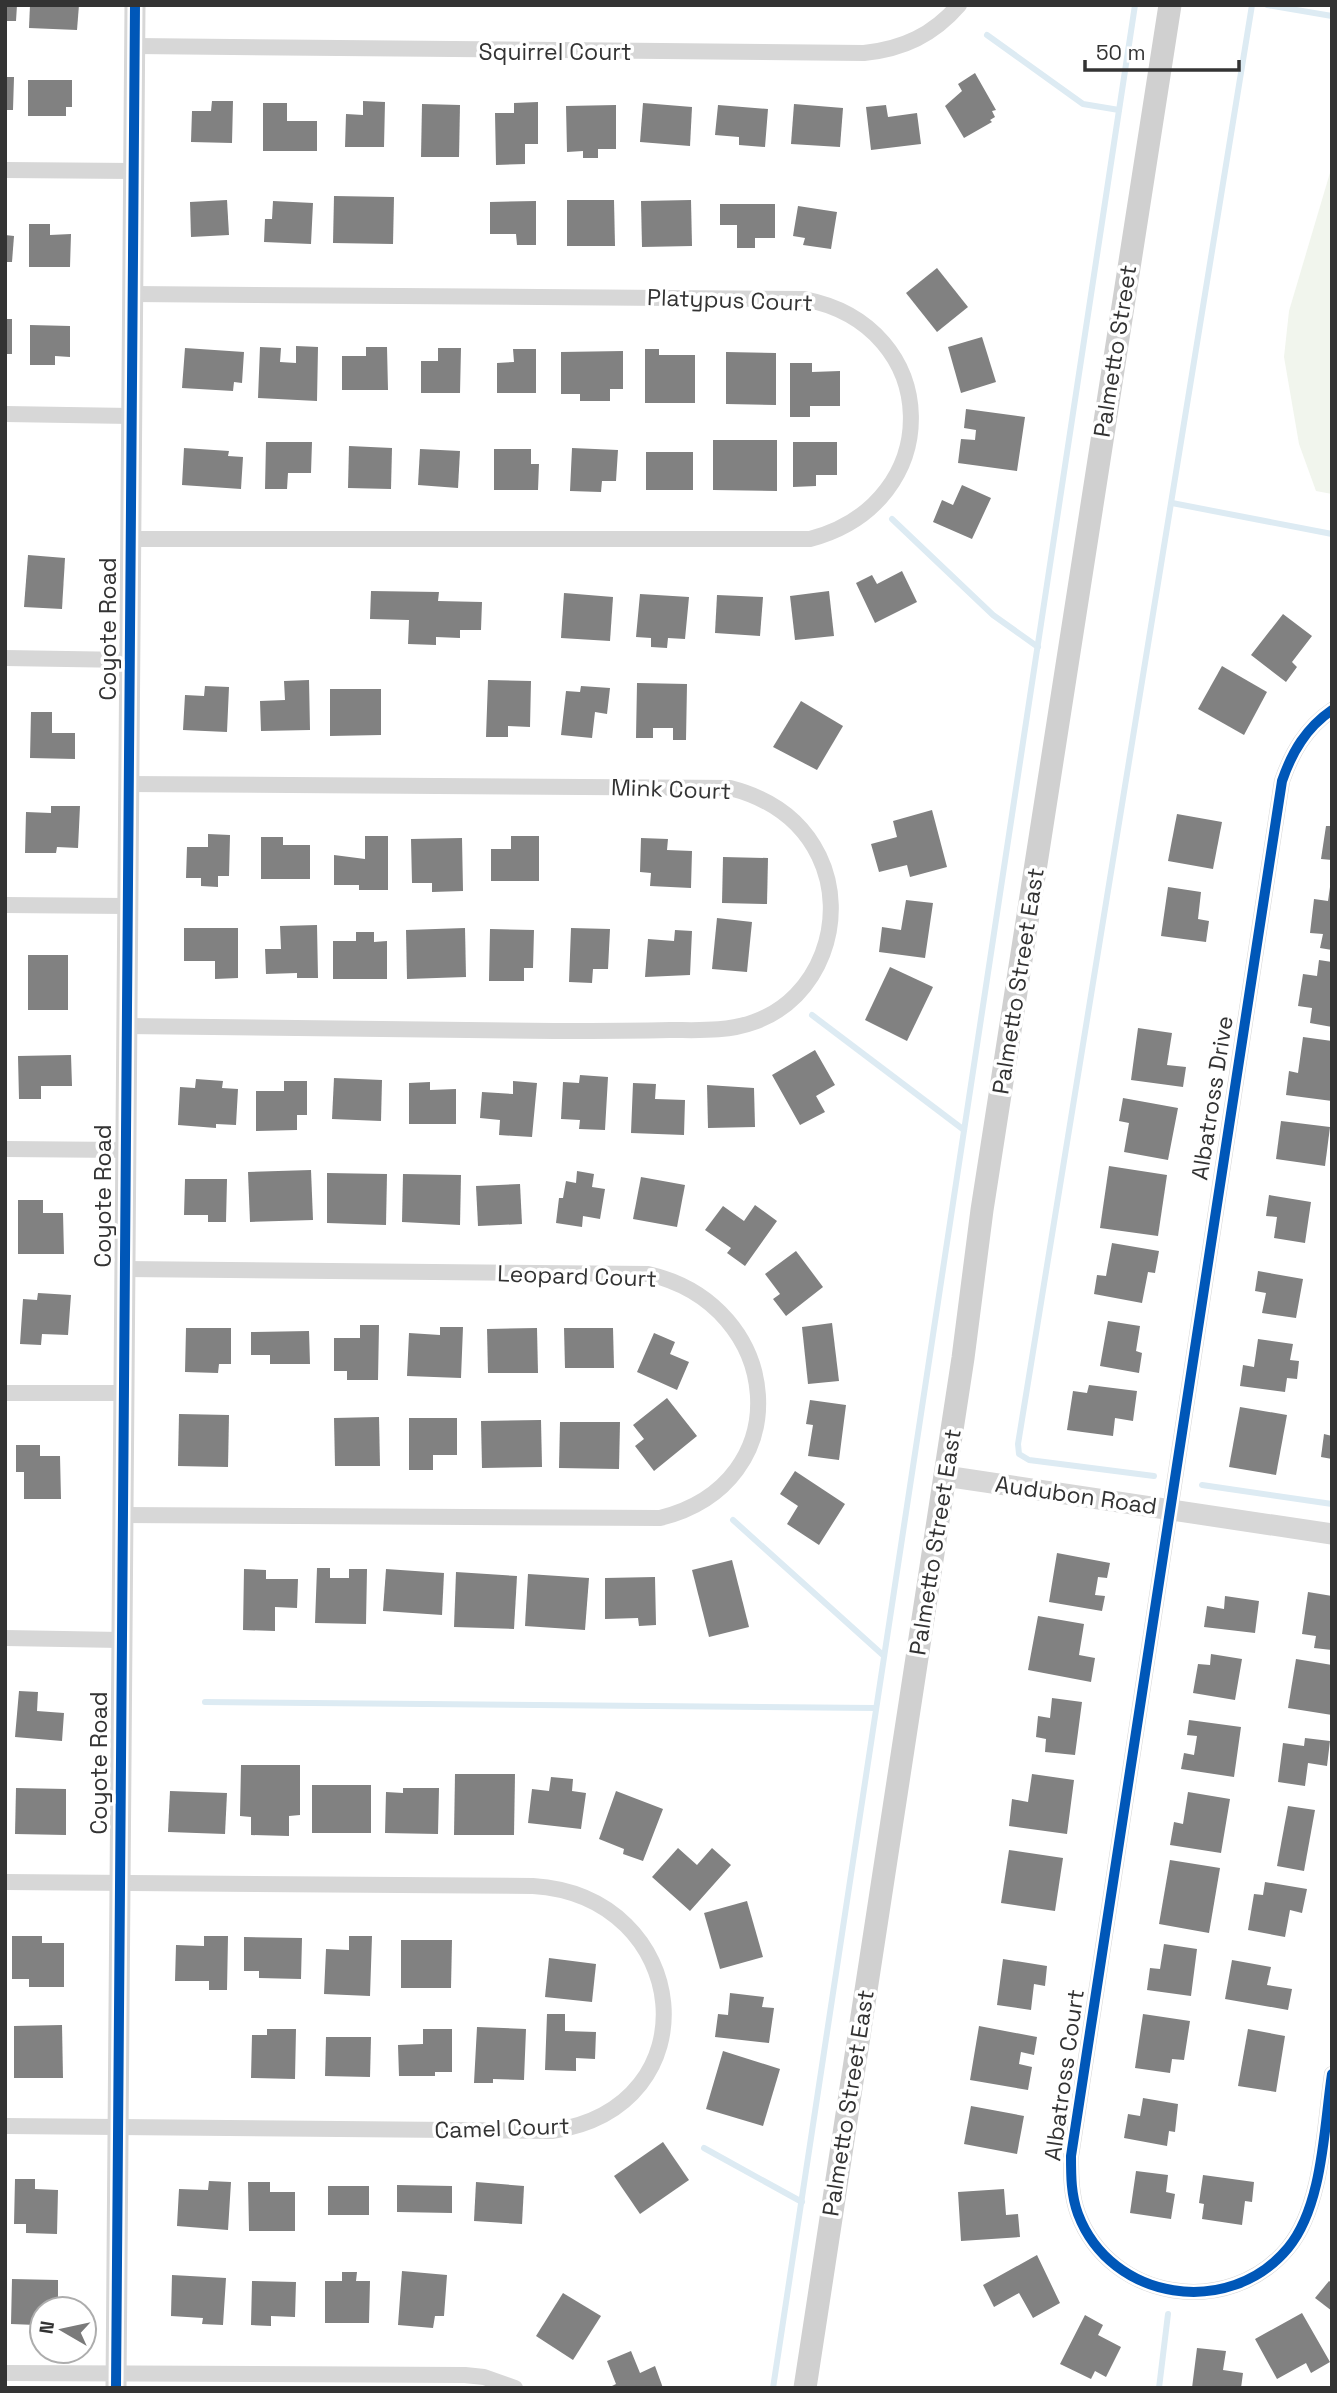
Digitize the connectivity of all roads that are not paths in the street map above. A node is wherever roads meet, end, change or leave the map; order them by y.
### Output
1 (135, 5) edge
2 (959, 5) edge
3 (1170, 5) edge
4 (136, 46) junction
5 (5, 170) edge
6 (133, 171) junction
7 (132, 294) junction
8 (5, 414) edge
9 (131, 416) junction
10 (129, 539) junction
11 (5, 659) edge
12 (128, 660) junction
13 (1062, 696) joint
14 (1332, 710) edge
15 (127, 784) junction
16 (5, 905) edge
17 (126, 906) junction
18 (125, 1026) junction
19 (5, 1149) edge
20 (124, 1150) junction
21 (124, 1269) junction
22 (123, 1392) junction
23 (5, 1393) edge
24 (945, 1476) junction
25 (1171, 1509) junction
26 (122, 1515) junction
27 (1332, 1534) edge
28 (5, 1638) edge
29 (121, 1640) junction
30 (5, 1882) edge
31 (119, 1883) junction
32 (1332, 2074) edge
33 (5, 2126) edge
34 (117, 2128) junction
35 (5, 2373) edge
36 (116, 2382) edge
37 (515, 2388) edge
38 (804, 2388) edge

1 - 4 street, Coyote Road
2 - 4 street, Squirrel Court
3 - 13 main road, Palmetto Street
4 - 6 street, Coyote Road
5 - 6 street
6 - 7 street, Coyote Road
7 - 9 street, Coyote Road
7 - 10 street, Platypus Court
8 - 9 street
9 - 10 street, Coyote Road
10 - 12 street, Coyote Road
11 - 12 street
12 - 15 street, Coyote Road
13 - 24 main road, Palmetto Street East
14 - 25 street, Albatross Drive
15 - 17 street, Coyote Road
15 - 18 street, Mink Court
16 - 17 street
17 - 18 street, Coyote Road
18 - 20 street, Coyote Road
19 - 20 street
20 - 21 street, Coyote Road
21 - 22 street, Coyote Road
21 - 26 street, Leopard Court
22 - 23 street
22 - 26 street, Coyote Road
24 - 25 street, Audubon Road
24 - 38 main road, Palmetto Street East
25 - 27 street, Audubon Road
25 - 32 street, Albatross Court
26 - 29 street, Coyote Road
28 - 29 street
29 - 31 street, Coyote Road
30 - 31 street, Camel Court
31 - 34 street, Coyote Road
31 - 34 street, Camel Court
33 - 34 street, Camel Court
34 - 36 street, Coyote Road
35 - 36 street
36 - 37 street

